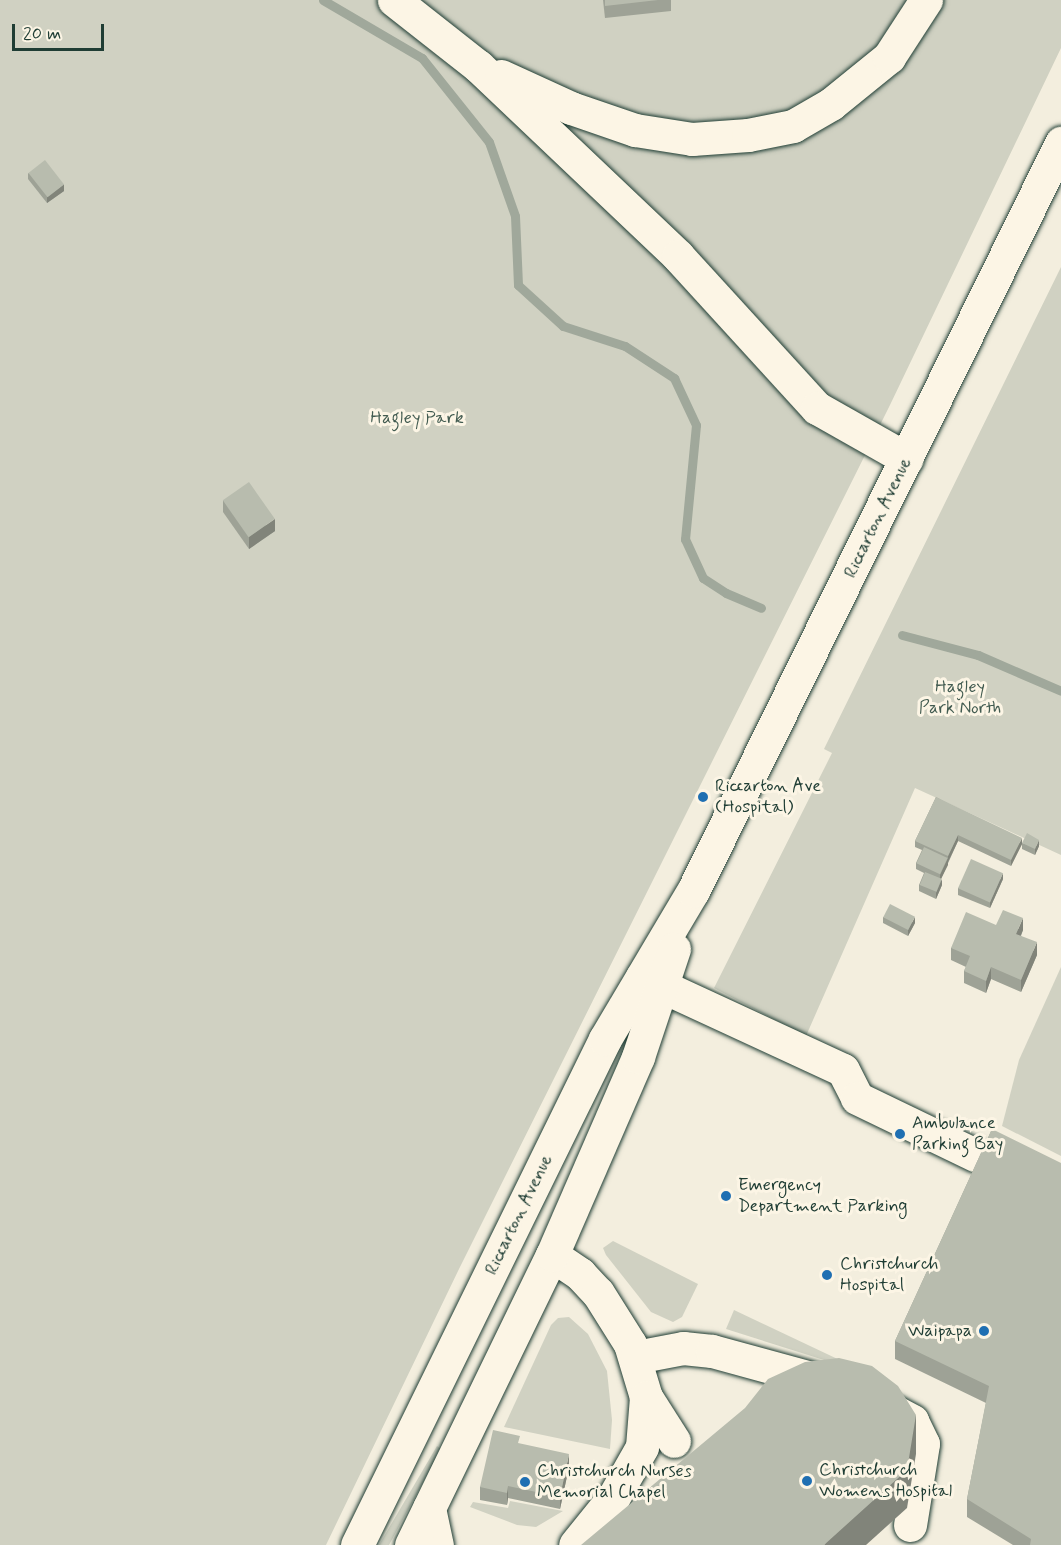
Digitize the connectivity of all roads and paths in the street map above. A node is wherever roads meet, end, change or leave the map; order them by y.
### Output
1 (926, 0) edge
2 (401, 12) edge
3 (478, 66) junction
4 (1061, 143) edge
5 (907, 459) junction
6 (652, 982) junction
7 (975, 1155) dead end
8 (509, 1236) junction
9 (552, 1255) junction
10 (636, 1358) junction
11 (646, 1397) junction
12 (675, 1441) dead end
13 (429, 1508) junction
14 (910, 1526) dead end
15 (357, 1545) edge
16 (411, 1545) edge
17 (437, 1545) edge
18 (575, 1545) edge

1 - 3 main road
2 - 3 main road
3 - 5 main road
4 - 5 main road, Riccarton Avenue
5 - 6 main road, Riccarton Avenue
6 - 7 main road
6 - 8 main road, Riccarton Avenue
6 - 9 main road, Riccarton Avenue
8 - 9 main road
8 - 15 main road, Riccarton Avenue
9 - 10 main road
9 - 13 main road, Riccarton Avenue
10 - 11 main road
10 - 14 main road
11 - 12 main road
11 - 18 main road
13 - 16 main road, Riccarton Avenue
13 - 17 main road

